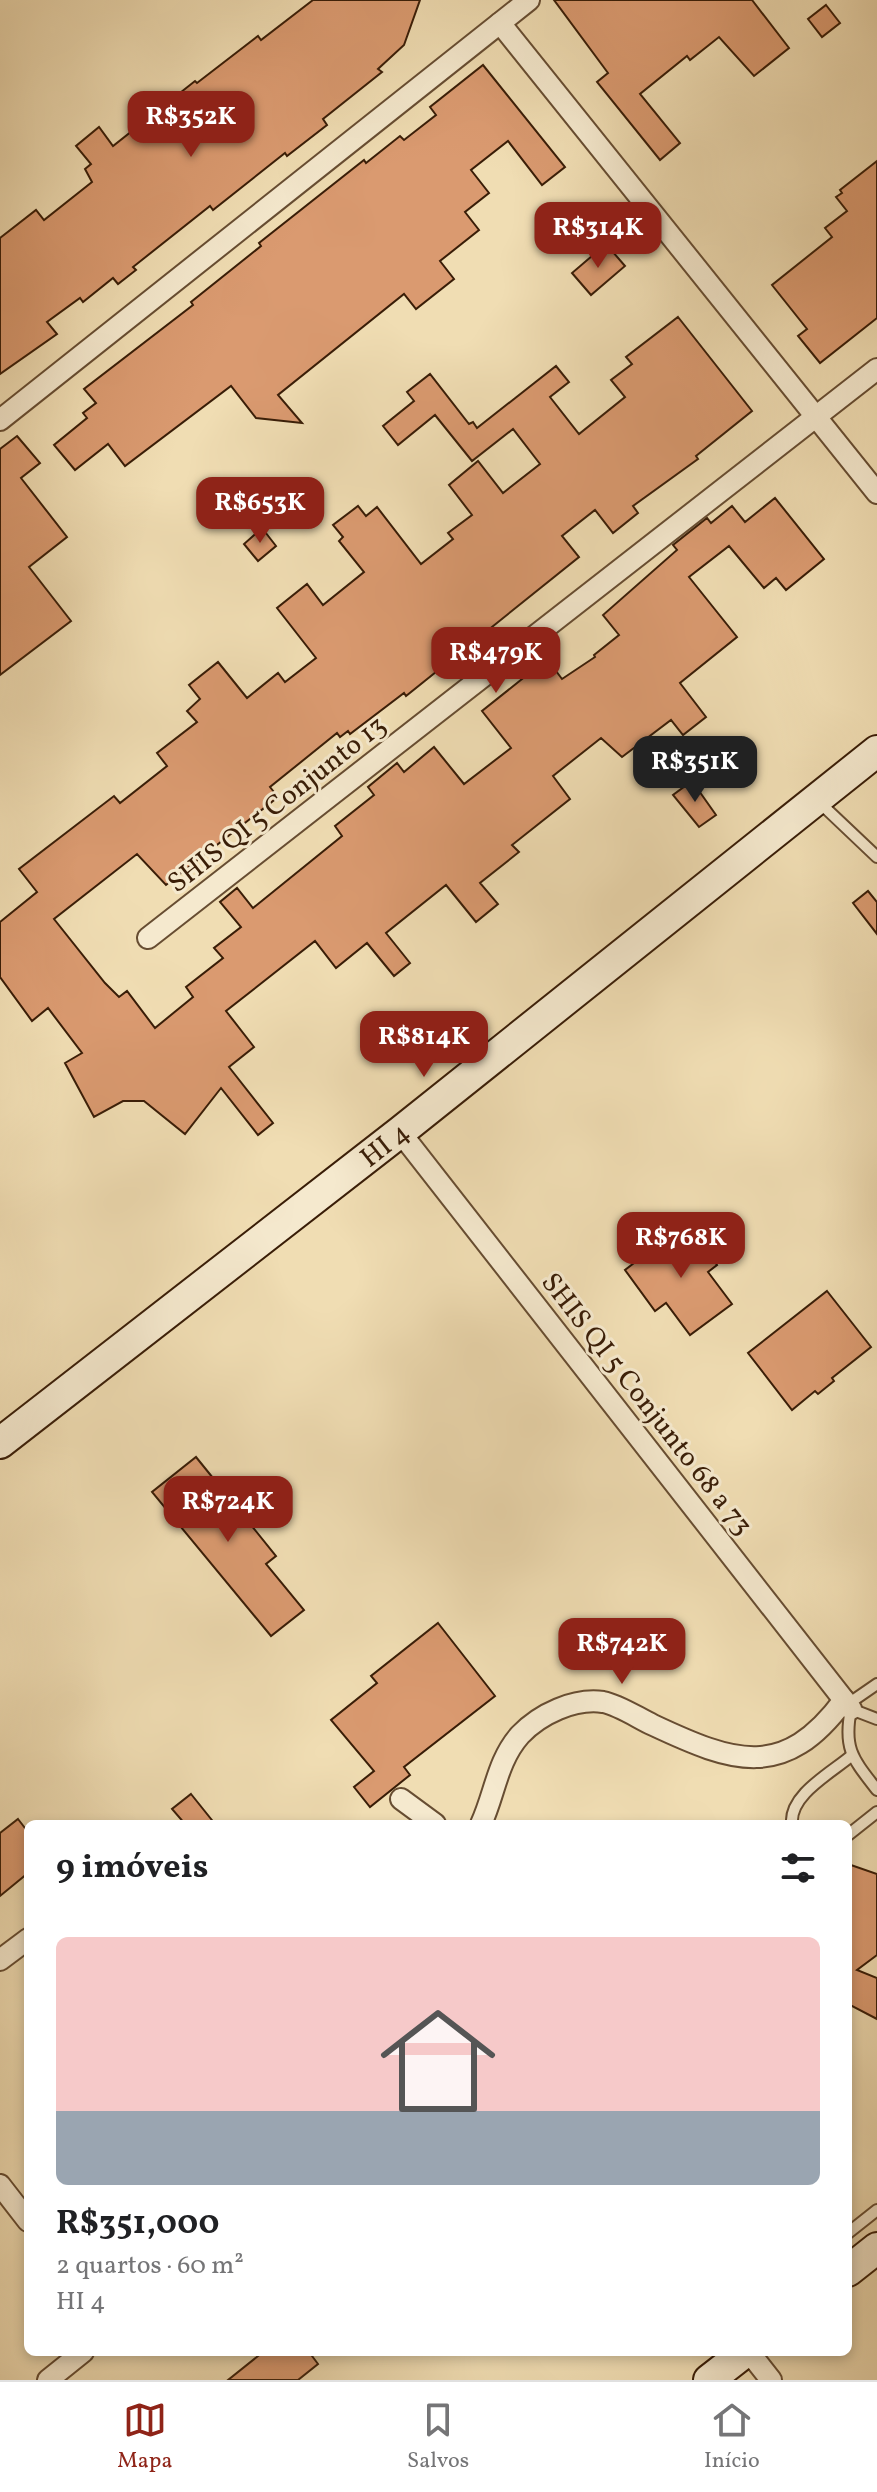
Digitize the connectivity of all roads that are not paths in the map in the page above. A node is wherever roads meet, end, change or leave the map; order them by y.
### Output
1 (529, 0) edge
2 (500, 23) junction
3 (877, 369) edge
4 (816, 417) junction
5 (0, 420) edge
6 (877, 493) edge
7 (877, 751) edge
8 (816, 799) junction
9 (873, 845) edge
10 (877, 857) edge
11 (148, 938) dead end
12 (400, 1132) junction
13 (0, 1443) edge
14 (877, 1684) edge
15 (848, 1704) junction
16 (877, 1719) edge
17 (851, 1756) junction
18 (877, 1790) edge
19 (401, 1799) dead end
20 (877, 1812) edge
21 (430, 1820) edge
22 (482, 1820) edge
23 (792, 1820) edge
24 (852, 1832) edge
25 (24, 1942) edge
26 (0, 1960) edge
27 (0, 2185) edge
28 (877, 2210) edge
29 (24, 2216) edge
30 (852, 2230) edge
31 (877, 2248) edge
32 (852, 2268) edge
33 (78, 2356) edge
34 (742, 2356) edge
35 (750, 2356) edge
36 (48, 2380) edge
37 (709, 2380) edge
38 (771, 2380) edge

1 - 2 street
2 - 4 street
2 - 5 street
3 - 4 street, SHIS QI 5 Conjunto 13
4 - 6 street
4 - 11 street, SHIS QI 5 Conjunto 13
7 - 8 street, HI 4
8 - 9 lane
8 - 12 street, HI 4
9 - 10 lane
12 - 13 street, HI 4
12 - 15 street, SHIS QI 5 Conjunto 68 a 73
14 - 15 lane
15 - 16 lane
15 - 17 lane
15 - 22 street
17 - 18 lane
17 - 23 lane
19 - 21 street
20 - 24 lane
25 - 26 street
27 - 29 street
28 - 30 lane
31 - 32 street
33 - 36 street
34 - 37 street
35 - 38 street

